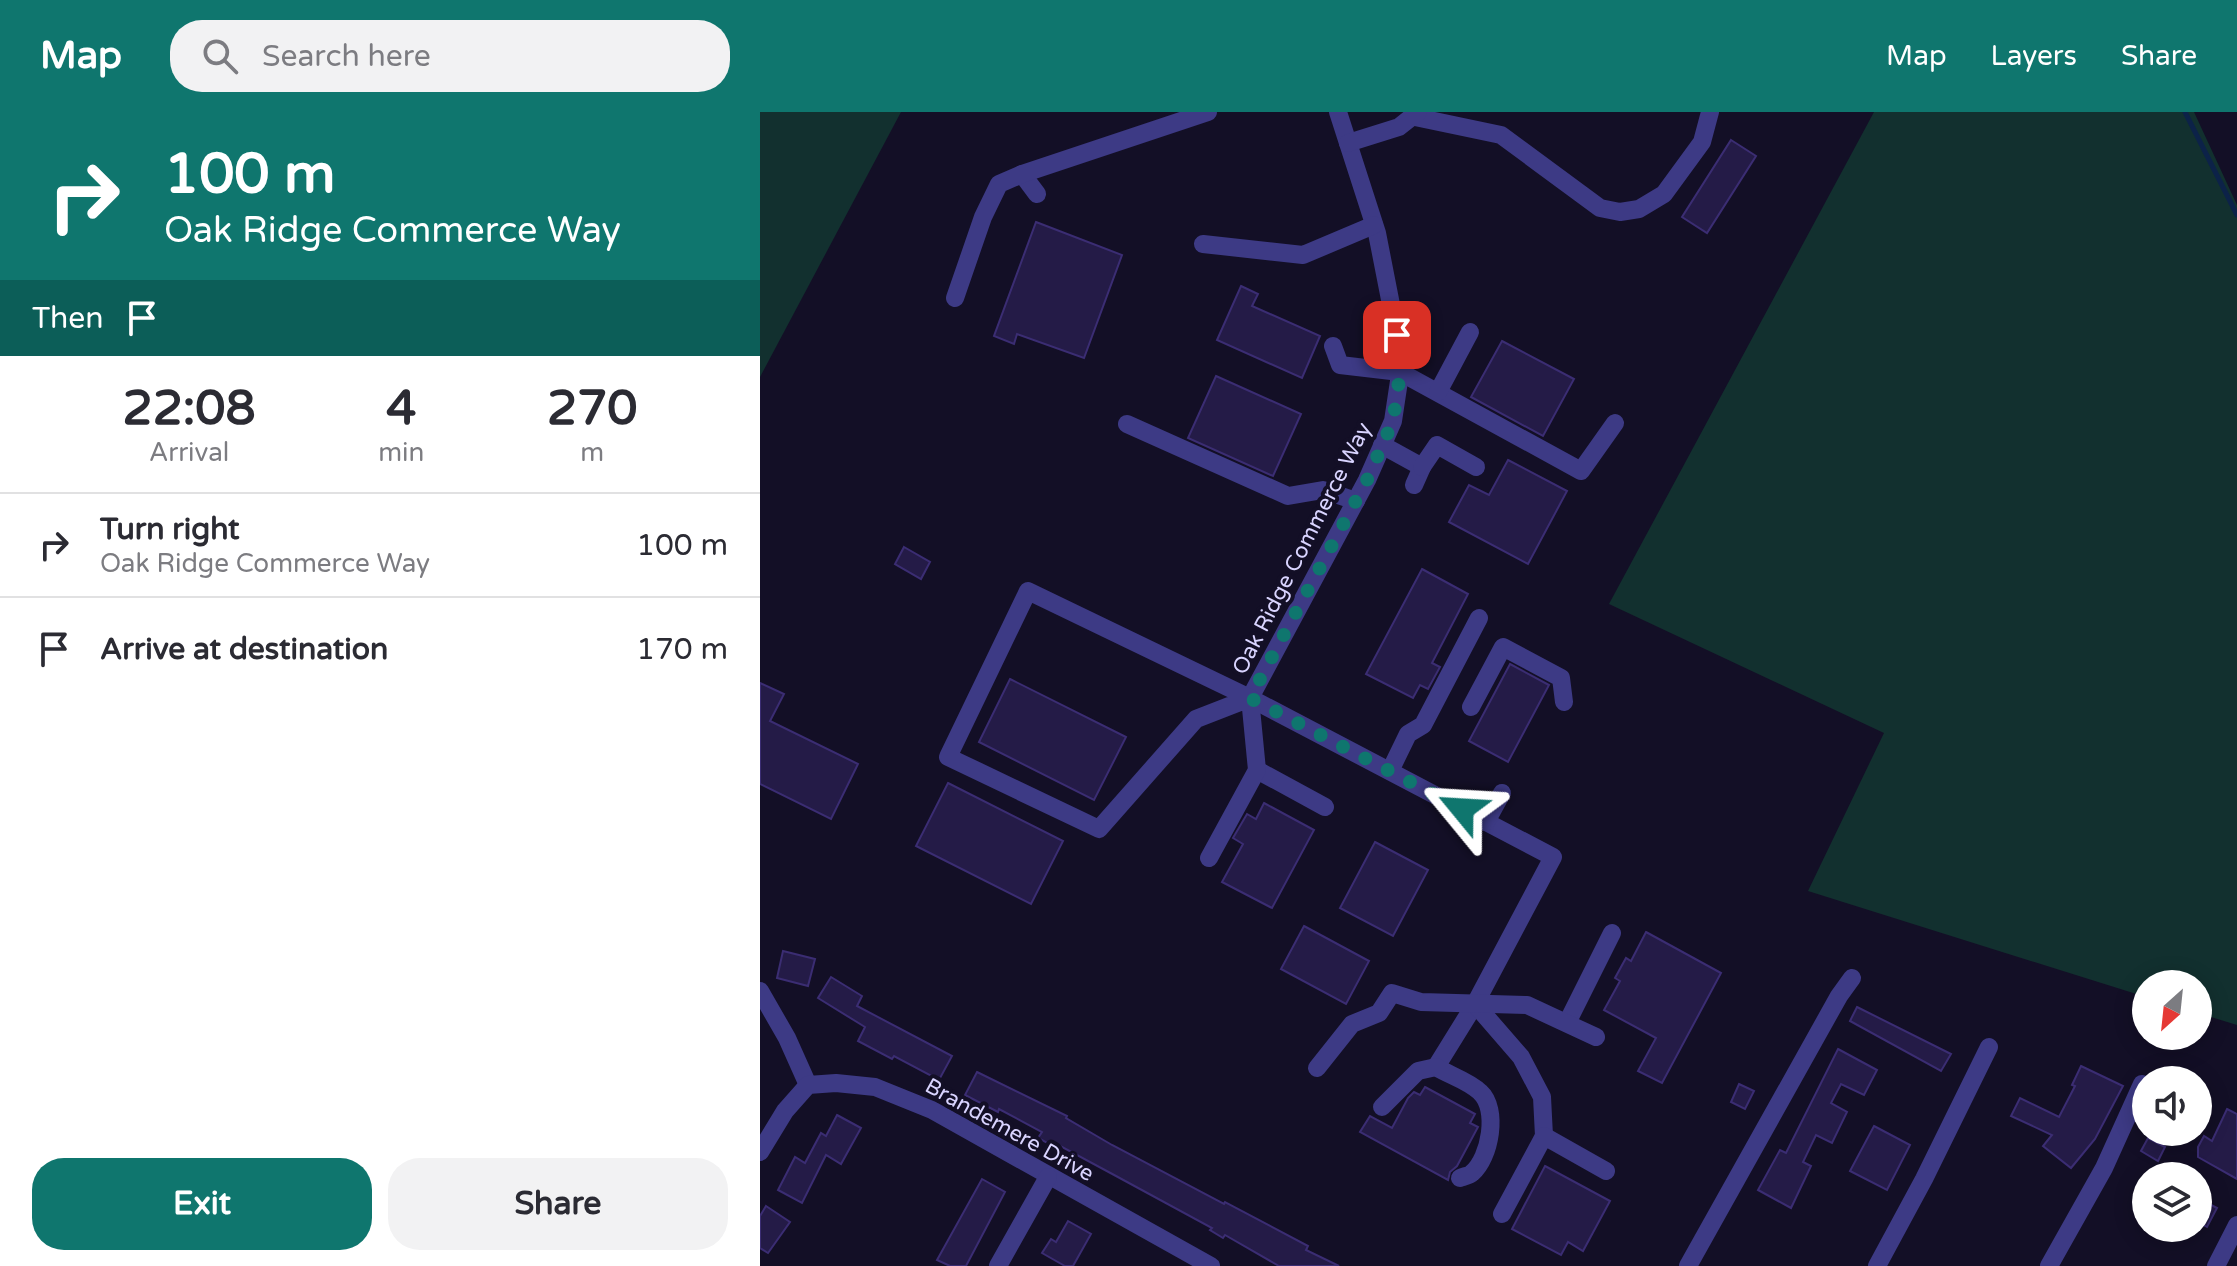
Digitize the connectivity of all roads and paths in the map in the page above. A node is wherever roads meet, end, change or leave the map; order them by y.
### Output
1 (1208, 112) edge
2 (1338, 112) edge
3 (1710, 112) edge
4 (1416, 114) edge
5 (1348, 143) junction
6 (1022, 174) junction
7 (1037, 194) dead end
8 (1374, 225) junction
9 (1203, 244) dead end
10 (955, 298) dead end
11 (1470, 332) dead end
12 (1333, 346) dead end
13 (1400, 372) junction
14 (1438, 392) junction
15 (1615, 423) dead end
16 (1127, 424) dead end
17 (1382, 445) junction
18 (1422, 467) junction
19 (1476, 467) dead end
20 (1414, 485) dead end
21 (1356, 501) junction
22 (1479, 618) dead end
23 (1250, 698) junction
24 (1564, 702) dead end
25 (1471, 707) dead end
26 (1257, 770) junction
27 (1390, 771) junction
28 (1502, 793) dead end
29 (1325, 807) dead end
30 (1486, 822) junction
31 (1209, 858) dead end
32 (1612, 933) dead end
33 (1852, 978) dead end
34 (760, 991) edge
35 (1475, 1004) junction
36 (1567, 1023) junction
37 (1596, 1037) dead end
38 (1989, 1047) dead end
39 (1436, 1067) junction
40 (1317, 1068) dead end
41 (808, 1085) junction
42 (2132, 1106) edge
43 (1382, 1107) dead end
44 (1544, 1136) junction
45 (760, 1152) edge
46 (1606, 1171) dead end
47 (1048, 1177) junction
48 (1460, 1178) dead end
49 (1502, 1214) dead end
50 (2237, 1225) edge
51 (998, 1266) edge
52 (1211, 1266) edge
53 (1688, 1266) edge
54 (1877, 1266) edge
55 (2049, 1266) edge
56 (2216, 1266) edge

1 - 6 street
2 - 5 street, Oak Ridge Commerce Way
3 - 4 street
4 - 5 street
5 - 8 street, Oak Ridge Commerce Way
6 - 7 street
6 - 10 street
8 - 9 street
8 - 13 street, Oak Ridge Commerce Way
11 - 14 street
12 - 13 street
13 - 14 street
13 - 17 street, Oak Ridge Commerce Way
14 - 15 street
16 - 21 street
17 - 18 street
17 - 21 street, Oak Ridge Commerce Way
18 - 19 street
18 - 20 street
21 - 23 street, Oak Ridge Commerce Way
22 - 27 street
23 - 23 street
23 - 26 street
23 - 27 street, Oak Ridge Commerce Way
24 - 25 street
26 - 29 street
26 - 31 street
27 - 30 street, Oak Ridge Commerce Way
28 - 30 street
30 - 35 street, Oak Ridge Commerce Way
32 - 36 street
33 - 53 street
34 - 41 street
35 - 36 street
35 - 39 street
35 - 40 street
35 - 44 street
36 - 37 street
38 - 54 street
39 - 43 street
39 - 48 street
41 - 45 street
41 - 47 street, Brandemere Drive
42 - 55 street
44 - 46 street
44 - 49 street
47 - 51 street
47 - 52 street, Brandemere Drive
50 - 56 street

